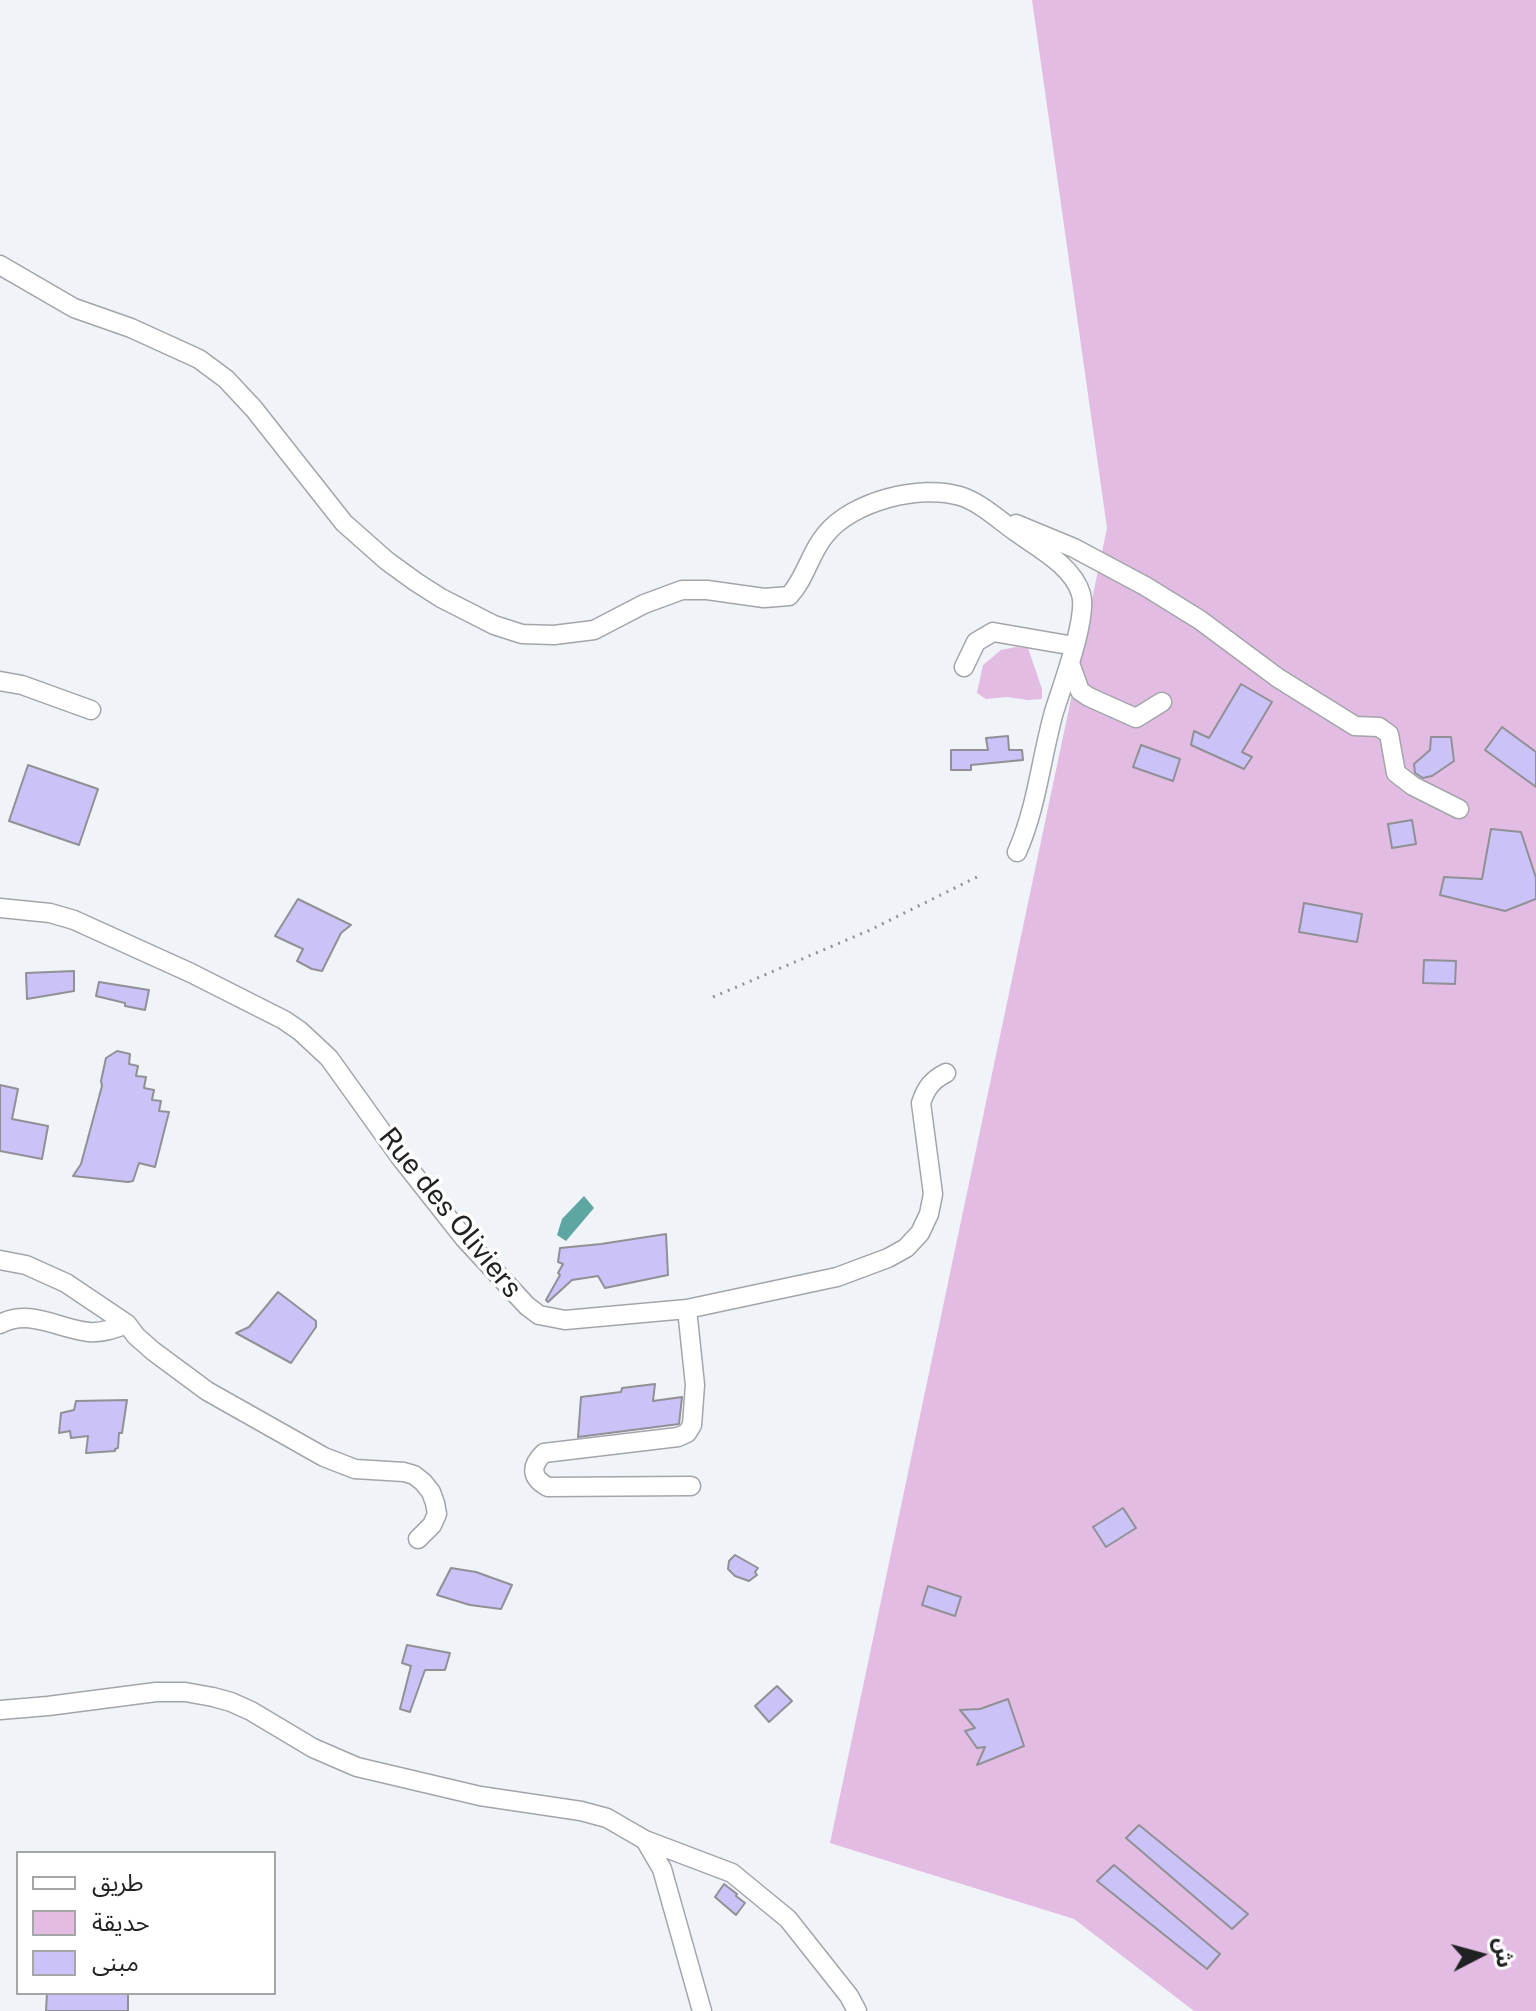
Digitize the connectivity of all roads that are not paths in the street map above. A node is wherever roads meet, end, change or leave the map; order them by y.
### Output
1 (0, 265) edge
2 (988, 512) junction
3 (1072, 654) junction
4 (964, 667) dead end
5 (0, 681) edge
6 (1162, 702) dead end
7 (91, 710) dead end
8 (1459, 809) dead end
9 (1017, 852) dead end
10 (0, 908) edge
11 (946, 1073) dead end
12 (0, 1260) edge
13 (687, 1309) junction
14 (0, 1324) edge
15 (127, 1324) junction
16 (691, 1486) dead end
17 (418, 1539) dead end
18 (0, 1710) edge
19 (645, 1840) junction
20 (702, 2011) edge
21 (857, 2011) edge

1 - 2 street
2 - 3 street
2 - 8 street
3 - 4 street
3 - 6 street
3 - 9 street
5 - 7 street
10 - 13 street, Rue des Oliviers
11 - 13 street, Rue des Oliviers
12 - 15 street
13 - 16 street
14 - 15 street
15 - 17 street
18 - 19 street
19 - 20 street
19 - 21 street

